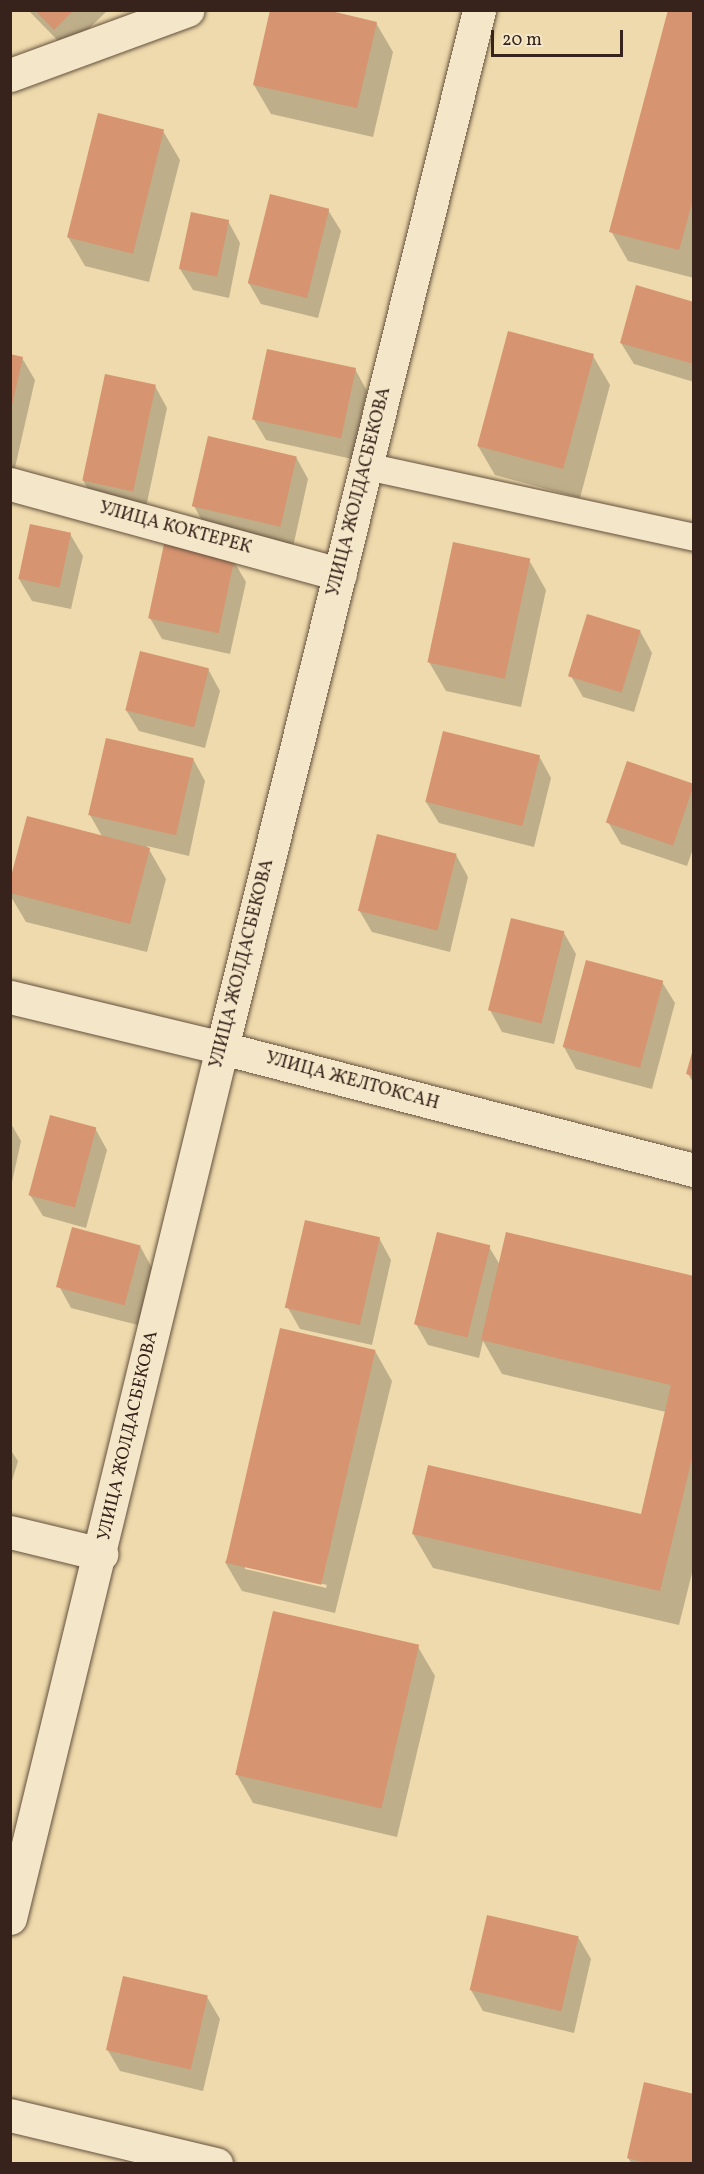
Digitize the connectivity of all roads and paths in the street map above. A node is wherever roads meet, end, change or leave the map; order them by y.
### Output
1 (189, 10) edge
2 (479, 10) edge
3 (10, 75) edge
4 (366, 466) junction
5 (10, 483) edge
6 (693, 537) edge
7 (340, 574) junction
8 (10, 997) edge
9 (222, 1048) junction
10 (693, 1170) edge
11 (10, 1532) edge
12 (101, 1554) junction
13 (10, 1918) edge
14 (10, 2115) edge
15 (216, 2163) edge

1 - 3 street
2 - 4 street, УЛИЦА ЖОЛДАСБЕКОВА
4 - 6 lane
4 - 7 street, УЛИЦА ЖОЛДАСБЕКОВА
5 - 7 street, УЛИЦА КОКТЕРЕК
7 - 9 street, УЛИЦА ЖОЛДАСБЕКОВА
8 - 9 street, УЛИЦА ЖЕЛТОКСАН
9 - 10 street, УЛИЦА ЖЕЛТОКСАН
9 - 12 street, УЛИЦА ЖОЛДАСБЕКОВА
11 - 12 street
12 - 13 street, УЛИЦА ЖОЛДАСБЕКОВА
14 - 15 street

